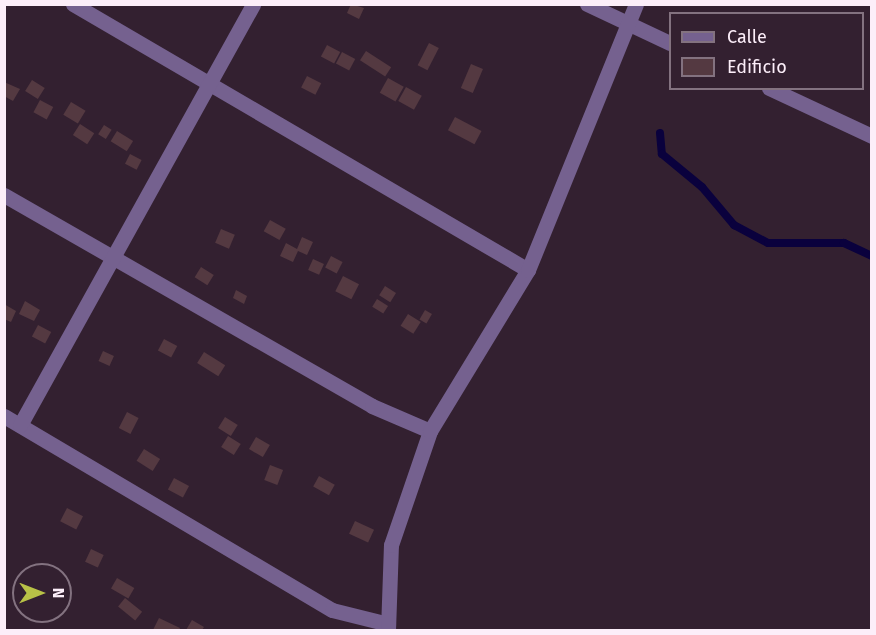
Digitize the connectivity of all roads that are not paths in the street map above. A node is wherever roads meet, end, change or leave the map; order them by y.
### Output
1 (73, 4) edge
2 (253, 4) edge
3 (587, 4) edge
4 (636, 4) edge
5 (627, 23) junction
6 (669, 43) edge
7 (211, 84) junction
8 (773, 90) edge
9 (872, 136) edge
10 (4, 195) edge
11 (114, 258) junction
12 (528, 270) junction
13 (4, 416) edge
14 (20, 425) junction
15 (430, 431) junction
16 (388, 627) edge

1 - 7 street
2 - 7 street
3 - 5 street
4 - 5 street
5 - 6 street
5 - 12 street
7 - 11 street
7 - 12 street
8 - 9 street
10 - 11 street
11 - 14 street
11 - 15 street
12 - 15 street
13 - 14 street
14 - 16 street
15 - 16 street

